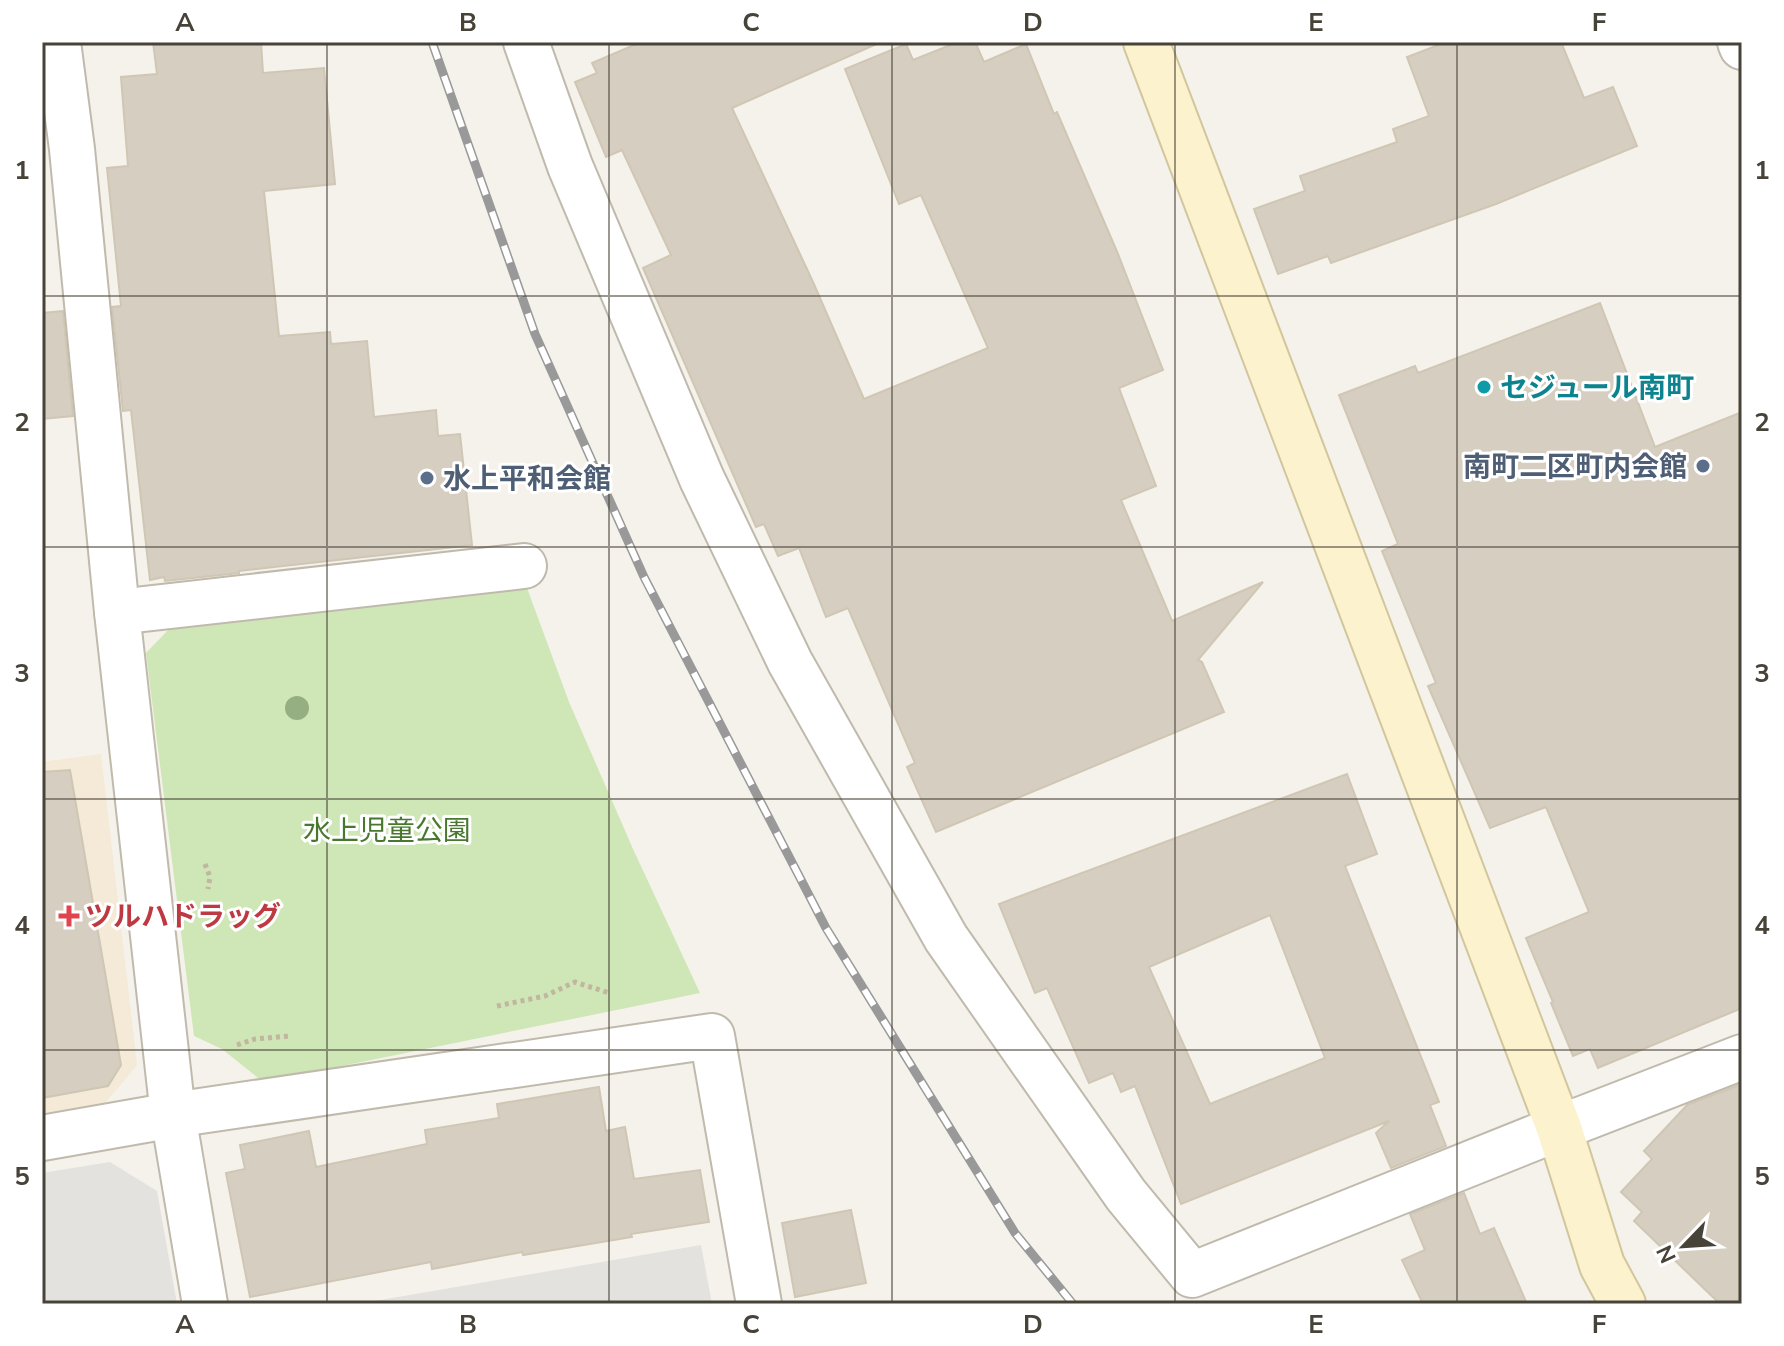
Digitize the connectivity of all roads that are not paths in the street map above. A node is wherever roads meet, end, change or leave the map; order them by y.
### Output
1 (58, 42) edge
2 (526, 42) edge
3 (1146, 42) edge
4 (54, 105) edge
5 (57, 148) edge
6 (524, 566) dead end
7 (117, 612) junction
8 (1742, 1057) edge
9 (173, 1115) junction
10 (1559, 1128) junction
11 (42, 1138) edge
12 (205, 1304) edge
13 (759, 1304) edge
14 (1623, 1304) edge

1 - 4 street
2 - 10 street
3 - 10 street
4 - 5 street
5 - 7 street
6 - 7 street
7 - 9 street
8 - 10 street
9 - 11 street
9 - 12 street
9 - 13 street
10 - 14 street

